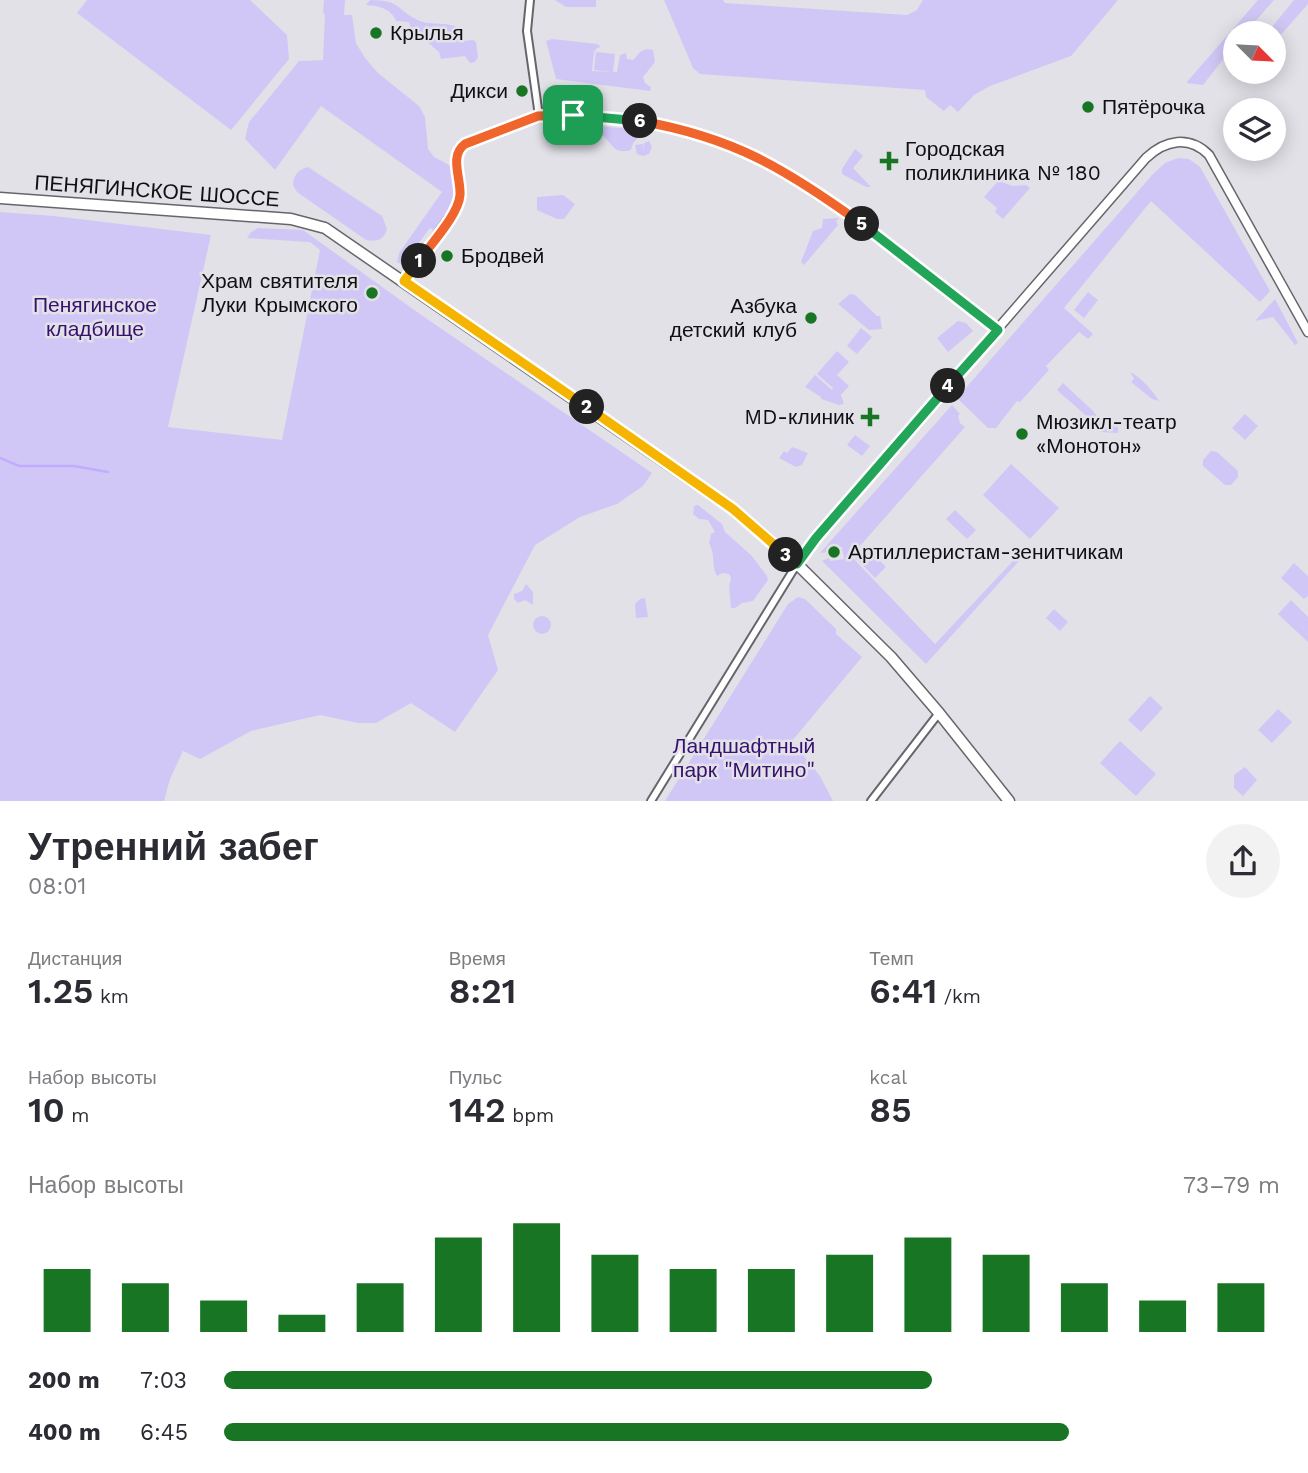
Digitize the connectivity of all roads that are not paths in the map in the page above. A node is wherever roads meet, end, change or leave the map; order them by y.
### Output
1 (530, 0) edge
2 (538, 116) junction
3 (0, 198) edge
4 (404, 281) junction
5 (998, 330) junction
6 (1308, 332) edge
7 (797, 564) junction
8 (939, 713) junction
9 (651, 801) edge
10 (871, 801) edge
11 (1009, 801) edge

1 - 2 street
2 - 4 street
2 - 5 street
3 - 4 main road, ПЕНЯГИНСКОЕ ШОССЕ
4 - 7 main road
5 - 6 street
5 - 7 street
7 - 8 main road
7 - 9 street
8 - 10 street
8 - 11 main road

